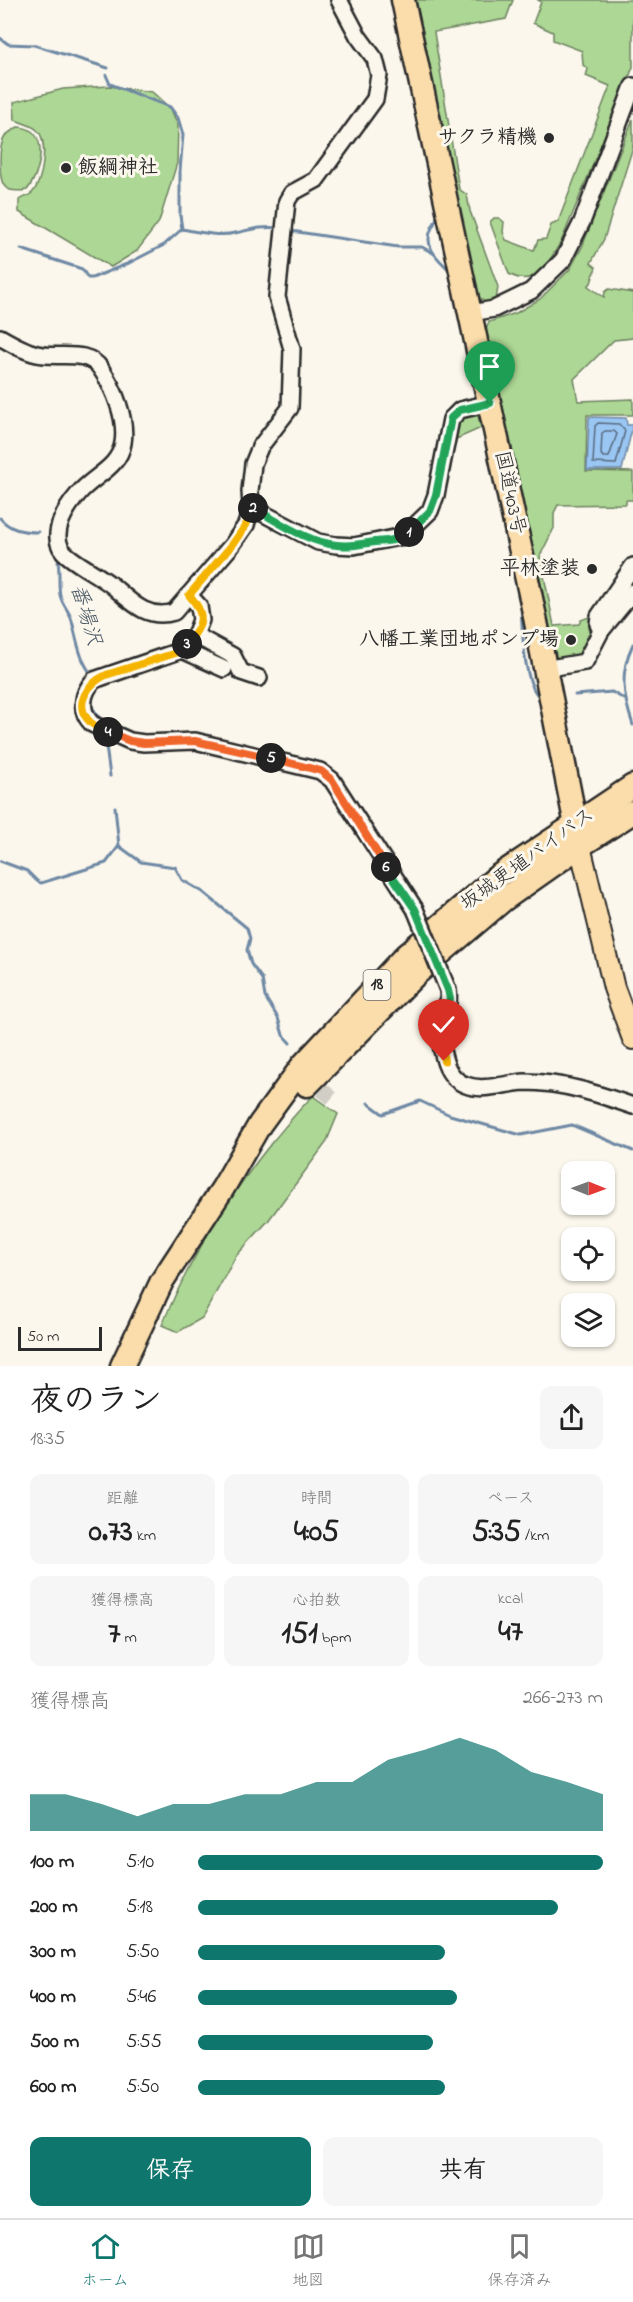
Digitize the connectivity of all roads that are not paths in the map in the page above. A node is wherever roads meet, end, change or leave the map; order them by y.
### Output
1 (339, 0) edge
2 (403, 0) edge
3 (633, 86) edge
4 (471, 313) junction
5 (0, 337) edge
6 (482, 405) junction
7 (251, 507) junction
8 (633, 566) edge
9 (633, 592) edge
10 (189, 595) junction
11 (601, 631) junction
12 (195, 635) junction
13 (182, 651) junction
14 (224, 669) dead end
15 (544, 669) junction
16 (259, 678) dead end
17 (632, 786) edge
18 (633, 812) edge
19 (577, 835) junction
20 (633, 1039) edge
21 (633, 1106) edge
22 (122, 1366) edge

1 - 7 street
2 - 4 highway, 国道403号
3 - 4 street
4 - 6 highway, 国道403号
5 - 10 street
6 - 7 street
6 - 15 highway, 国道403号
7 - 10 street
8 - 11 street
9 - 11 street
10 - 12 street
11 - 15 street
12 - 13 street
12 - 16 street
13 - 14 street
13 - 21 street, bridge
15 - 19 highway, 国道403号
17 - 19 highway, 坂城更埴バイパス / 18
18 - 19 highway, 坂城更埴バイパス / 18
19 - 20 main road
19 - 22 highway, 坂城更埴バイパス / 18

